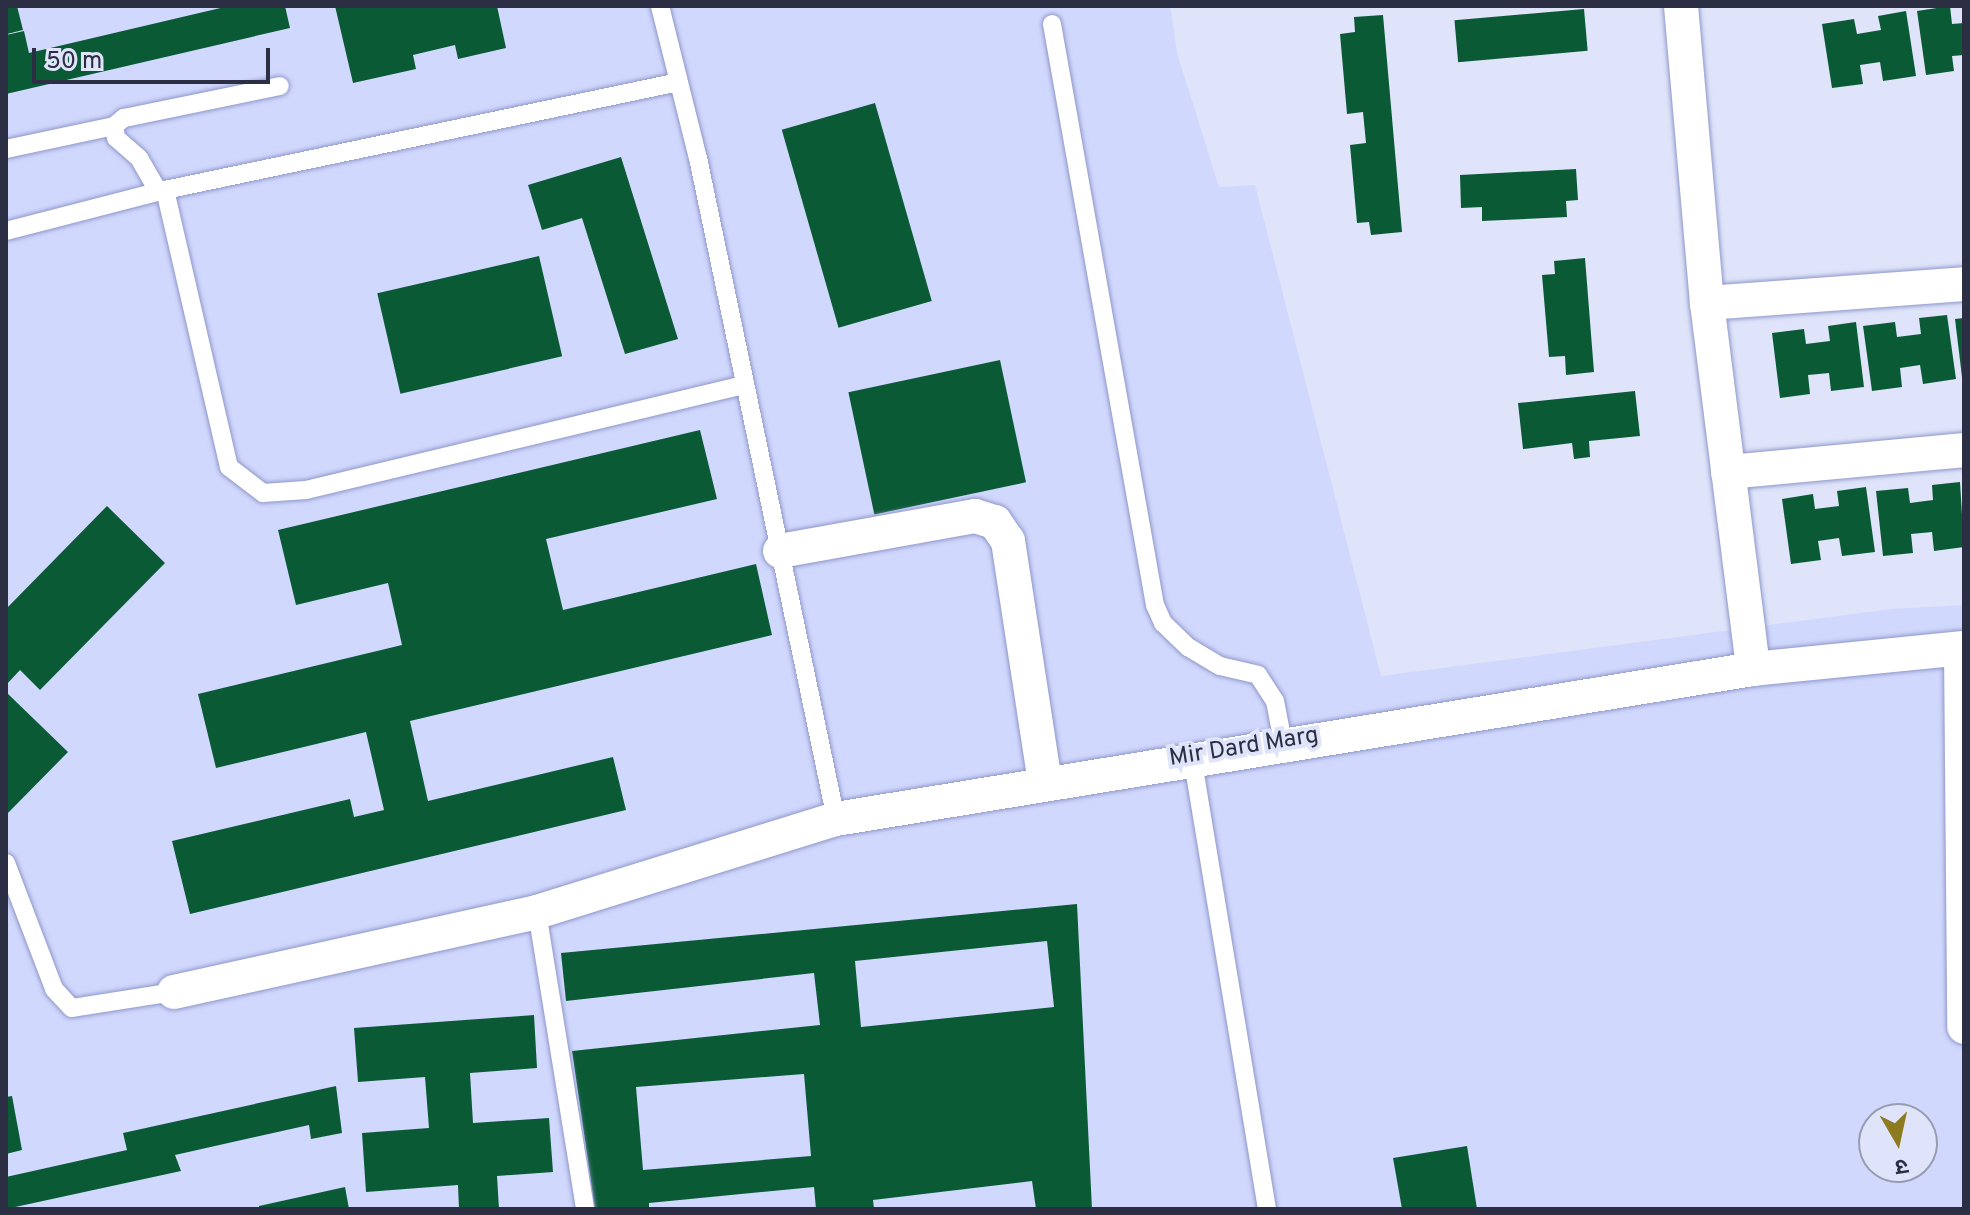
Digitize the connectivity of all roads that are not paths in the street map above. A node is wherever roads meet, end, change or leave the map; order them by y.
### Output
1 (660, 6) edge
2 (1681, 6) edge
3 (1052, 24) dead end
4 (679, 82) junction
5 (280, 86) dead end
6 (114, 126) junction
7 (6, 149) edge
8 (161, 191) junction
9 (6, 231) edge
10 (1964, 284) edge
11 (1707, 303) junction
12 (744, 385) junction
13 (1964, 450) edge
14 (1728, 472) junction
15 (780, 551) junction
16 (1962, 648) edge
17 (1753, 669) junction
18 (1283, 742) junction
19 (1192, 756) junction
20 (1045, 782) junction
21 (836, 819) junction
22 (6, 863) edge
23 (537, 912) junction
24 (174, 992) joint
25 (1964, 1027) edge
26 (585, 1209) edge
27 (1267, 1209) edge

1 - 4 lane
2 - 11 street
3 - 18 lane
4 - 8 lane
4 - 12 lane
5 - 6 lane
6 - 7 lane
6 - 8 lane
8 - 9 lane
8 - 12 lane
10 - 11 street
11 - 14 street
12 - 15 lane
13 - 14 street
14 - 17 street
15 - 20 street
15 - 21 lane
16 - 17 street, Mir Dard Marg
16 - 25 street
17 - 18 street, Mir Dard Marg
18 - 19 street, Mir Dard Marg
19 - 20 street, Mir Dard Marg
19 - 27 lane
20 - 21 street, Mir Dard Marg
21 - 23 street, Mir Dard Marg
22 - 24 lane
23 - 24 street, Mir Dard Marg
23 - 26 lane

